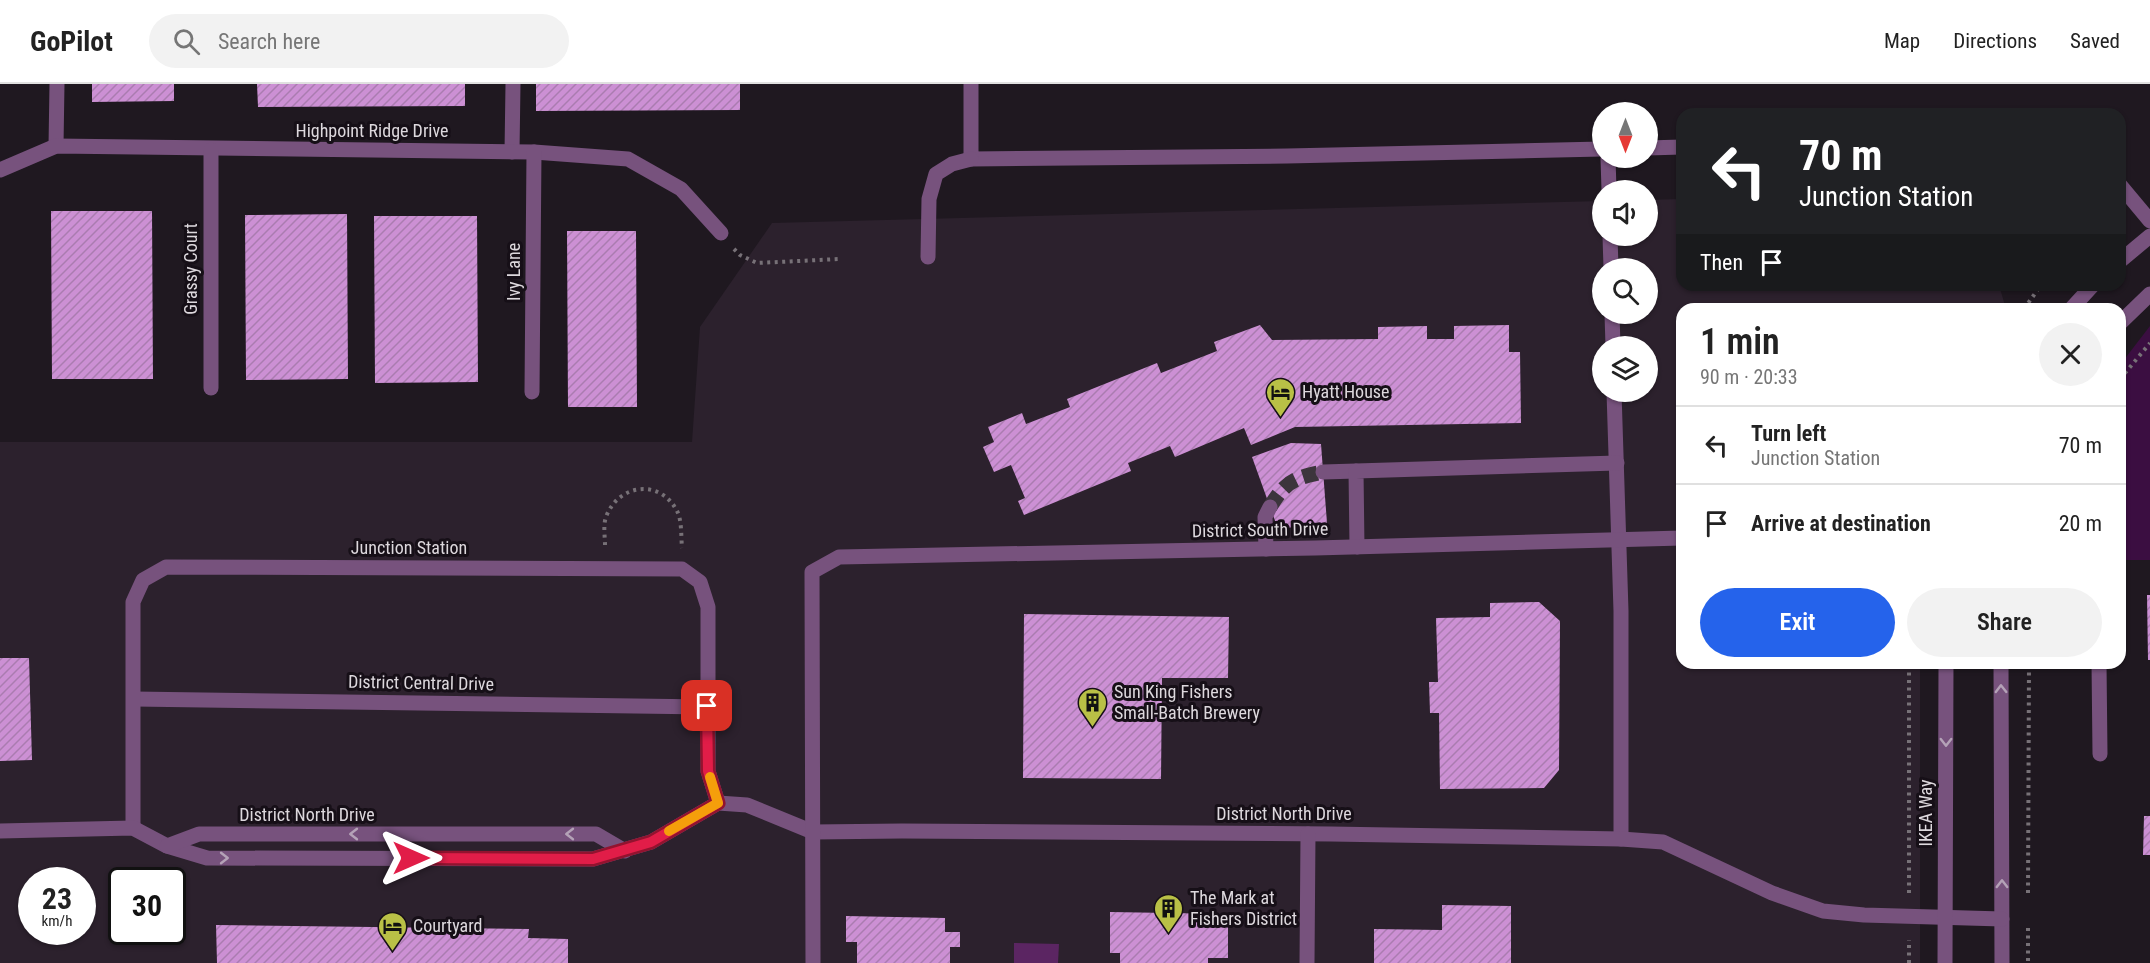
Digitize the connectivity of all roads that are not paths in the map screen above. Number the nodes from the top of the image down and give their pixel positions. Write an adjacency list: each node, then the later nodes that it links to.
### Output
1 (57, 84): 4 (street)
2 (513, 84): 9 (street)
3 (971, 84): 11 (street)
4 (56, 147): 8 (street, Highpoint Ridge Drive); 12 (street, Highpoint Ridge Drive)
5 (1676, 147): 6 (street)
6 (1658, 148)
7 (1592, 149): 11 (street)
8 (211, 150): 9 (street, Highpoint Ridge Drive); 23 (street, Grassy Court)
9 (512, 152): 10 (street, Highpoint Ridge Drive)
10 (534, 152): 15 (street, Highpoint Ridge Drive); 24 (street, Ivy Lane)
11 (971, 159): 18 (street)
12 (0, 170)
13 (2126, 192): 14 (street)
14 (2150, 221)
15 (721, 233)
16 (2150, 236): 17 (street)
17 (2126, 256)
18 (928, 257)
19 (2088, 291): 21 (street)
20 (2150, 294): 22 (street)
21 (2076, 303)
22 (2126, 317)
23 (211, 388)
24 (532, 392)
25 (1614, 402): 26 (street)
26 (1617, 463): 27 (street); 31 (street)
27 (1356, 471): 28 (street); 32 (street)
28 (1323, 472)
29 (1270, 507): 33 (street)
30 (1676, 538): 31 (street, District South Drive)
31 (1620, 540): 32 (street, District South Drive); 45 (street)
32 (1357, 547): 33 (street, District South Drive)
33 (1266, 549): 43 (street, District South Drive)
34 (1946, 669): 48 (street, IKEA Way, one-way to 48)
35 (2001, 669): 49 (street, one-way to 35)
36 (2099, 669): 39 (street)
37 (134, 699): 38 (street, District Central Drive); 38 (street, Junction Station); 41 (street, Junction Station)
38 (707, 706): 40 (street, Junction Station)
39 (2100, 754)
40 (718, 803): 43 (street, District North Drive); 47 (street)
41 (132, 828): 42 (street); 46 (street)
42 (0, 831)
43 (813, 832): 44 (street, District North Drive); 50 (street)
44 (1308, 834): 45 (street, District North Drive); 51 (street)
45 (1621, 839): 48 (street, District North Drive)
46 (167, 846): 47 (street, one-way to 47); 47 (street, District North Drive, one-way to 46)
47 (625, 851)
48 (1945, 919): 49 (street, District North Drive); 52 (street, IKEA Way)
49 (2002, 919): 53 (street)
50 (813, 963)
51 (1307, 963)
52 (1945, 963)
53 (2002, 963)

